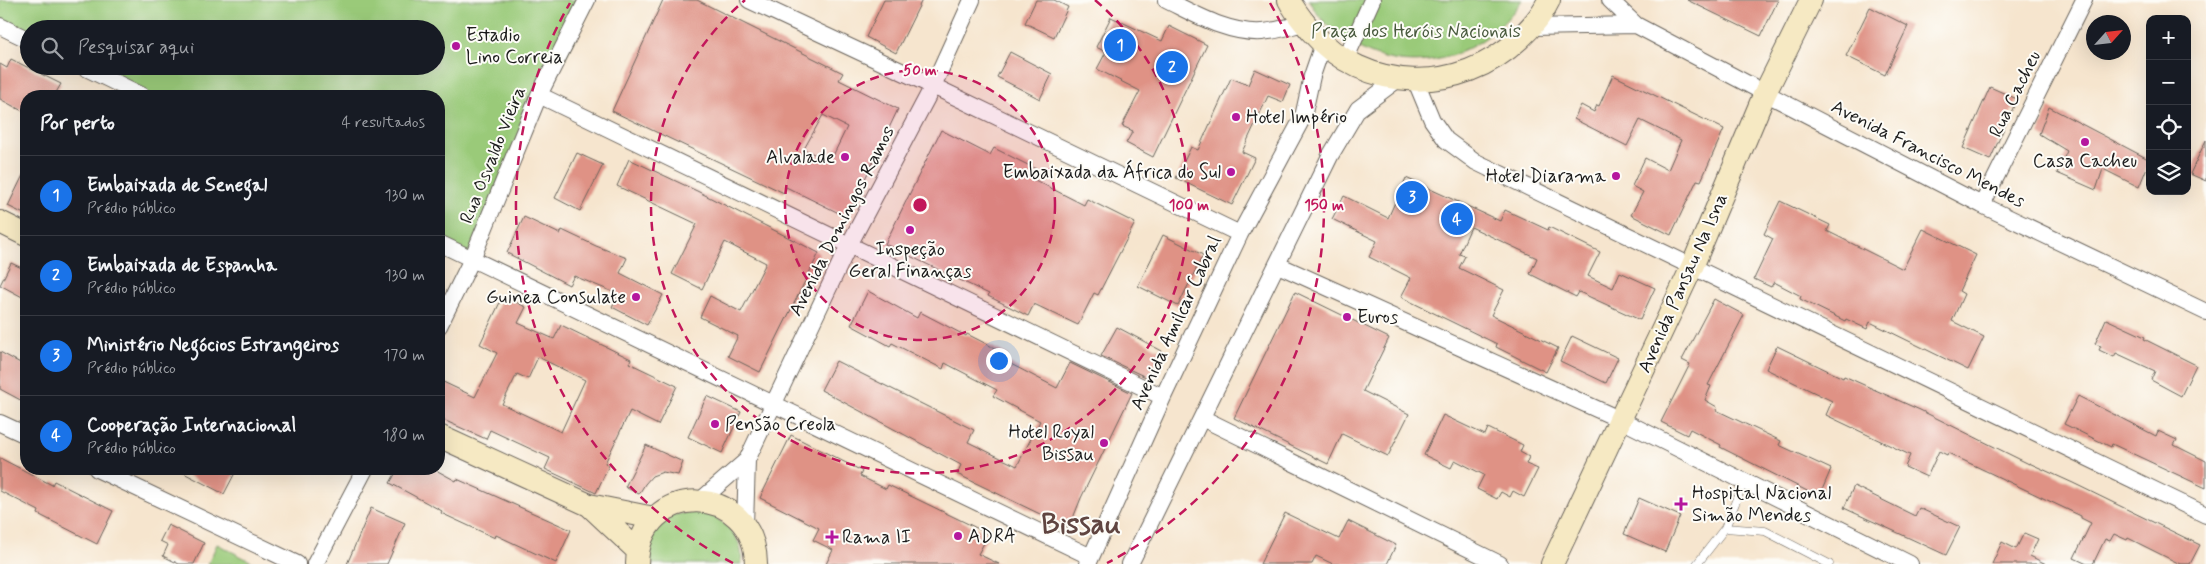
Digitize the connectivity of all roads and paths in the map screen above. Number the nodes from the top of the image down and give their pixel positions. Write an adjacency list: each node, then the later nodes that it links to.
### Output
1 (587, 0): 23 (street, Rua Osvaldo Vieira)
2 (749, 0): 20 (street)
3 (972, 0): 20 (street, Avenida Domingos Ramos)
4 (1166, 0): 11 (street)
5 (1290, 0): 11 (street)
6 (1372, 0): 17 (street)
7 (1610, 0): 12 (street)
8 (1811, 0): 22 (street, Avenida Pansau Na Isna)
9 (2084, 0): 24 (street, Rua Cacheu)
10 (1546, 1): 14 (street)
11 (1304, 22): 16 (street)
12 (1636, 25): 14 (street); 22 (street, Avenida Francisco Mendes)
13 (0, 26): 15 (street)
14 (1532, 27): 19 (street)
15 (20, 36)
16 (1322, 44): 17 (street); 27 (street, Avenida Amilcar Cabral)
17 (1345, 60): 19 (street)
18 (100, 75): 21 (street)
19 (1406, 79): 31 (street); 32 (street)
20 (932, 86): 27 (street); 28 (street, Avenida Domingos Ramos)
21 (130, 90)
22 (1765, 93): 24 (street, Avenida Francisco Mendes); 32 (street, Avenida Pansau Na Isna)
23 (539, 95): 28 (street); 30 (street, Rua Osvaldo Vieira)
24 (1982, 205): 33 (street, Avenida Francisco Mendes)
25 (0, 222): 26 (street)
26 (20, 232)
27 (1240, 234): 35 (street, Avenida Amilcar Cabral)
28 (849, 245): 35 (street); 36 (street, Avenida Domingos Ramos)
29 (445, 246): 30 (street)
30 (472, 259): 34 (street, Rua Osvaldo Vieira); 36 (street)
31 (1278, 265): 37 (street); 38 (street)
32 (1692, 267): 38 (street, Avenida Pansau Na Isna); 48 (street)
33 (2206, 312)
34 (445, 314)
35 (1163, 397): 53 (street, Avenida Amilcar Cabral)
36 (774, 405): 42 (street, Avenida Domingos Ramos); 53 (street)
37 (1202, 418): 57 (street); 58 (street)
38 (1621, 420): 45 (street); 59 (street, Avenida Pansau Na Isna)
39 (0, 423): 40 (street)
40 (20, 432)
41 (445, 439): 47 (street)
42 (747, 460): 46 (street, Avenida Domingos Ramos); 50 (street, Avenida Domingos Ramos)
43 (110, 475): 54 (street)
44 (363, 475): 55 (street)
45 (1744, 480): 51 (lane); 62 (street)
46 (701, 500): 49 (street); 50 (street)
47 (589, 505): 49 (street); 52 (street)
48 (2206, 515)
49 (654, 518): 52 (street)
50 (745, 526): 56 (street)
51 (1725, 528): 60 (lane); 61 (lane)
52 (638, 558)
53 (1090, 560)
54 (298, 564)
55 (315, 564)
56 (756, 564)
57 (1130, 564)
58 (1500, 564)
59 (1552, 564)
60 (1697, 564)
61 (1829, 564)
62 (1910, 564)

